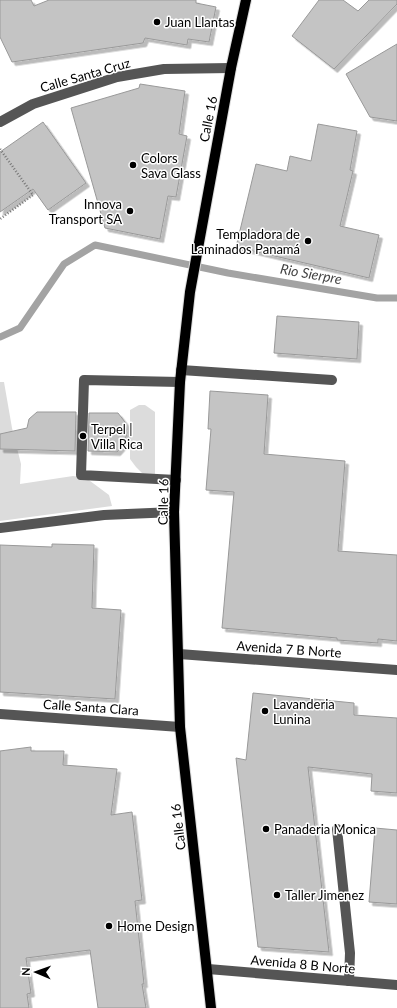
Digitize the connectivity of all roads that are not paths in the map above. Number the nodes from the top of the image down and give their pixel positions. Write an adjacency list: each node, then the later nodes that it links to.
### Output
1 (246, 0): 2 (main road, Calle 16)
2 (231, 68): 3 (street, Calle Santa Cruz); 4 (main road, Calle 16)
3 (0, 122)
4 (181, 370): 5 (street); 6 (main road, Calle 16)
5 (332, 380)
6 (180, 382): 7 (main road, Calle 16); 7 (street)
7 (176, 480): 8 (main road, Calle 16)
8 (174, 512): 9 (street); 10 (main road, Calle 16)
9 (0, 528)
10 (179, 654): 11 (street, Avenida 7 B Norte); 13 (main road, Calle 16)
11 (397, 670)
12 (0, 714): 13 (street, Calle Santa Clara)
13 (180, 726): 15 (main road, Calle 16)
14 (337, 829): 16 (street)
15 (208, 969): 16 (street, Avenida 8 B Norte); 18 (main road, Calle 16)
16 (349, 981): 17 (street, Avenida 8 B Norte)
17 (397, 985)
18 (211, 1008)

